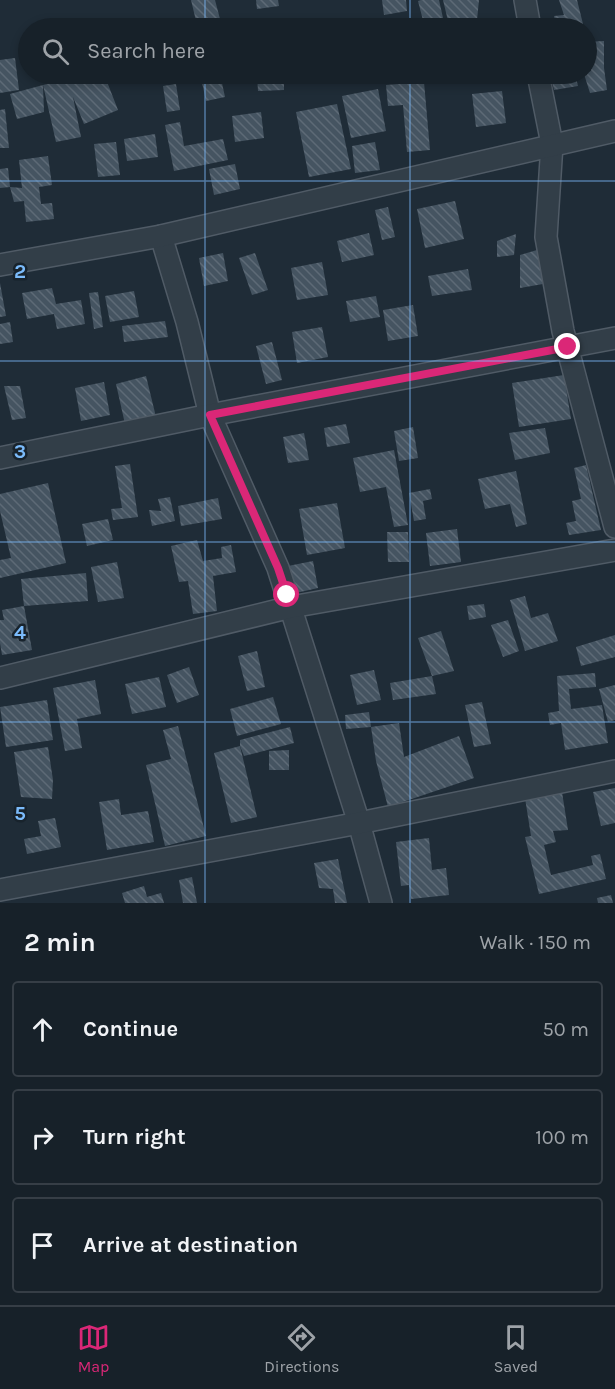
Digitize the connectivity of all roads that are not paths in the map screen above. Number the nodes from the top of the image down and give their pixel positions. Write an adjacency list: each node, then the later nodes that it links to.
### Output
1 (525, 0): 2 (street)
2 (528, 18)
3 (540, 84): 5 (street)
4 (615, 131): 5 (street)
5 (552, 144): 6 (street); 9 (street)
6 (161, 236): 7 (street); 10 (street)
7 (0, 265)
8 (615, 338): 9 (street)
9 (568, 347): 10 (street); 12 (street)
10 (210, 415): 11 (street); 14 (street)
11 (0, 458)
12 (615, 527)
13 (615, 550): 14 (street)
14 (291, 607): 15 (street); 17 (street)
15 (0, 678)
16 (615, 771): 17 (street)
17 (359, 823): 18 (street); 19 (street)
18 (0, 890)
19 (381, 903)

